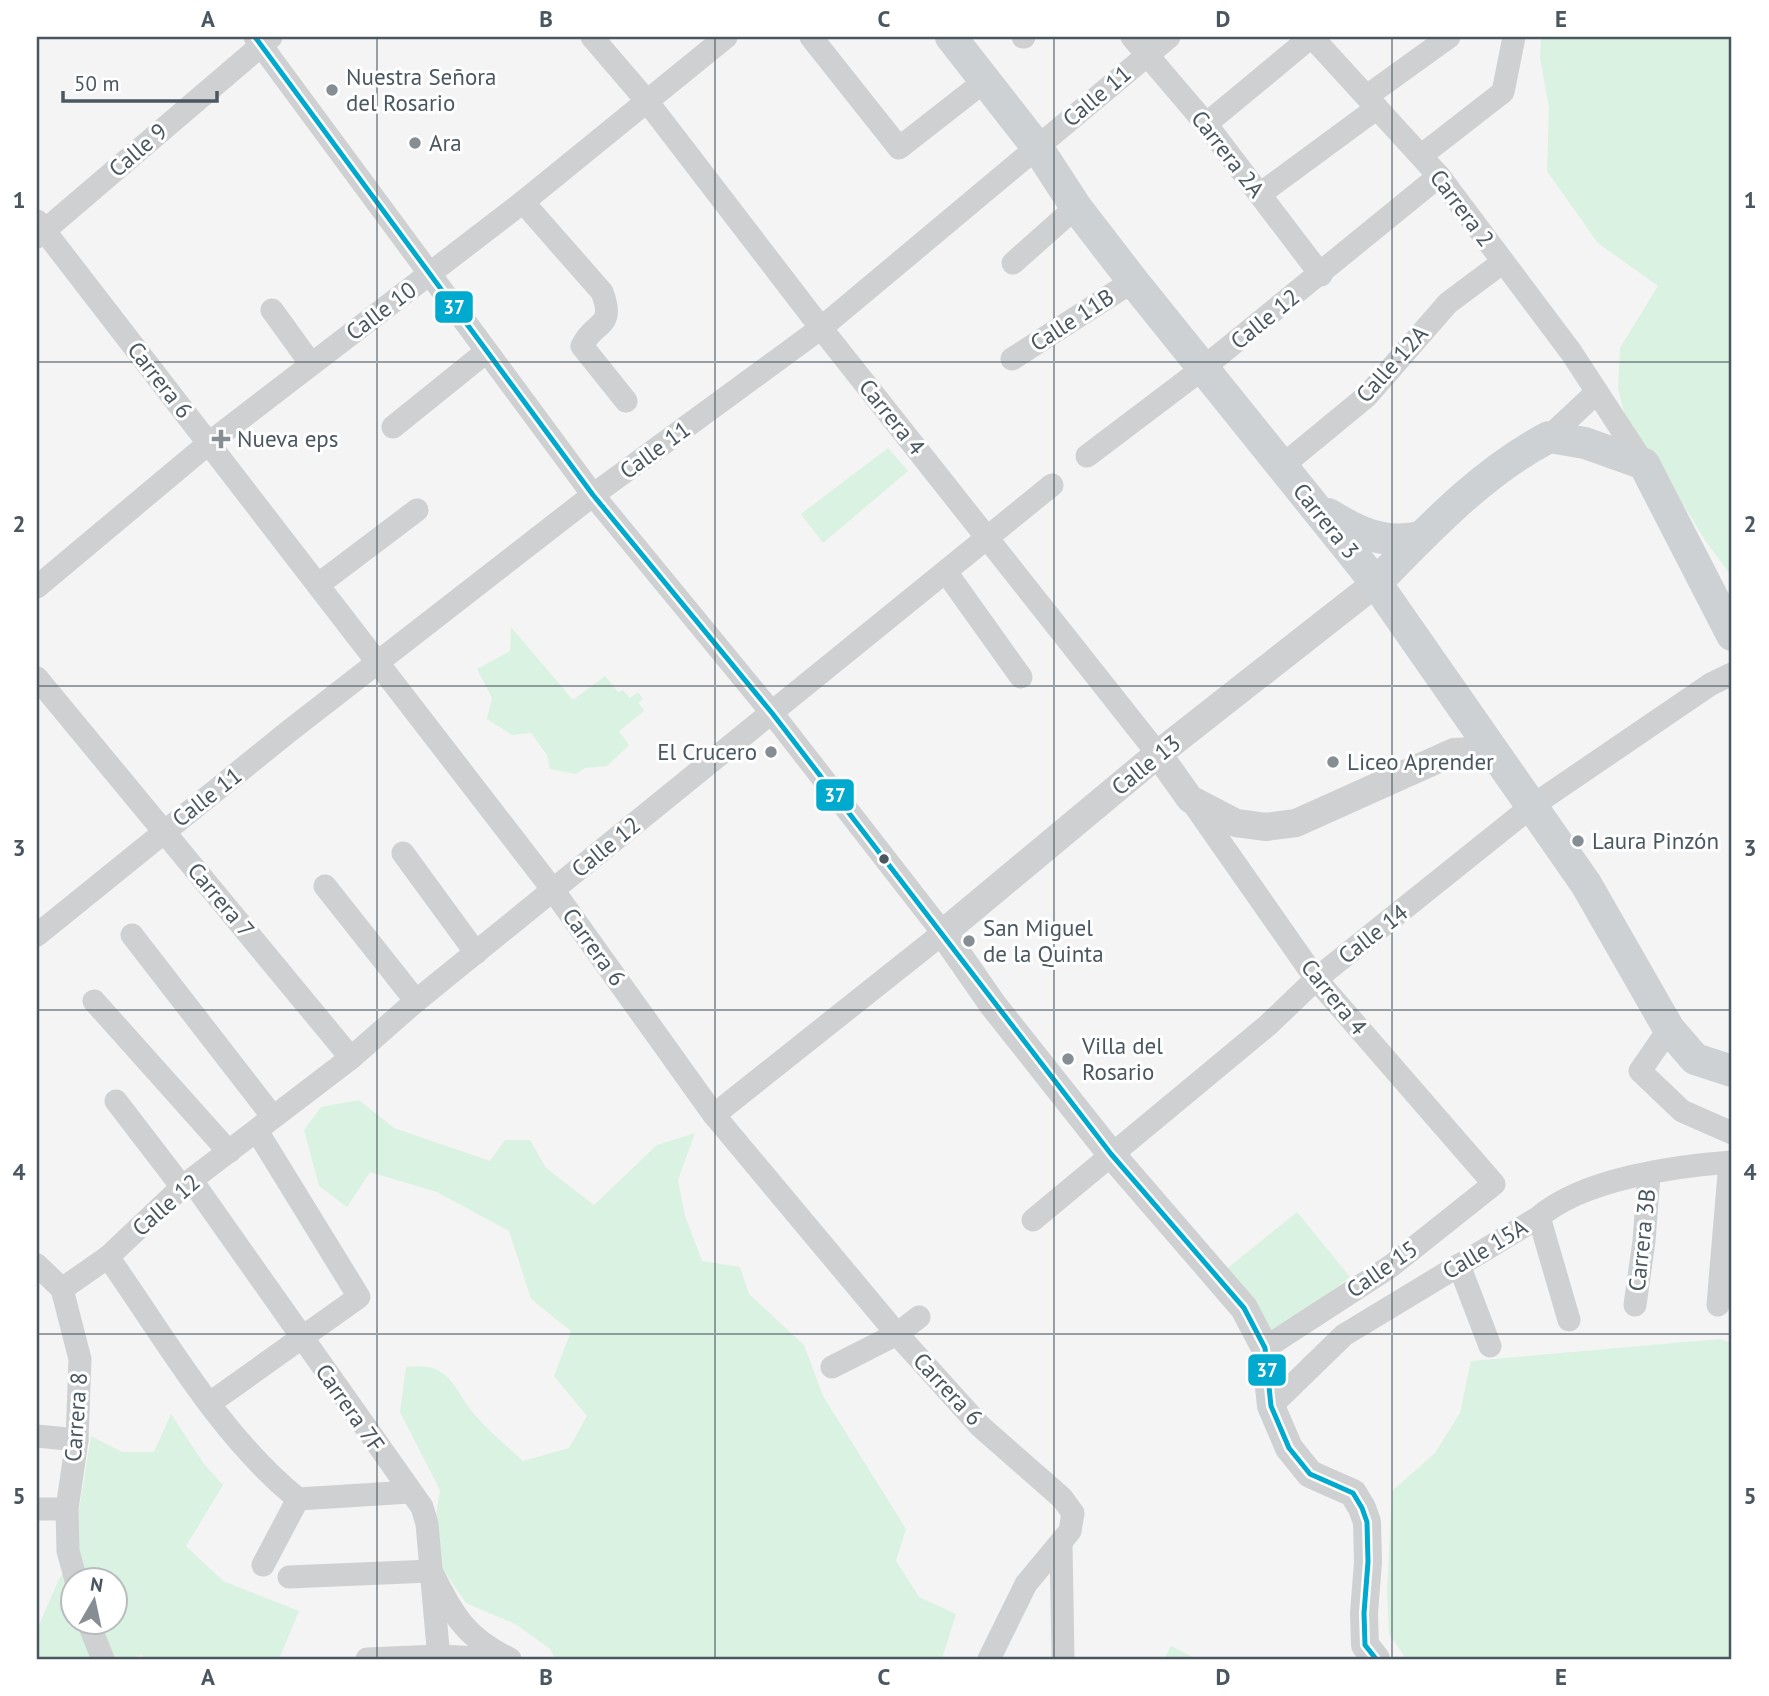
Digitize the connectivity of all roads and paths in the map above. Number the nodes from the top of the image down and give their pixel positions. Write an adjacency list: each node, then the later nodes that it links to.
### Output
1 (592, 37): 12 (street, Carrera 4)
2 (726, 37): 12 (street, Calle 10)
3 (811, 37): 11 (street)
4 (951, 37): 11 (main road, Carrera 3)
5 (1169, 37): 10 (street, Calle 11)
6 (1312, 37): 13 (street, Carrera 2); 14 (street)
7 (1448, 37): 13 (street)
8 (1514, 37): 16 (street)
9 (262, 39): 21 (street, Calle 9); 24 (street)
10 (1139, 46): 14 (street, Carrera 2A); 15 (street, Calle 11)
11 (986, 80): 15 (main road, Carrera 3)
12 (646, 100): 19 (street, Calle 10); 28 (street, Carrera 4)
13 (1372, 102): 16 (street, Carrera 2); 18 (street)
14 (1206, 124): 18 (street, Carrera 2A)
15 (1037, 147): 20 (main road, Carrera 3); 28 (street, Calle 11)
16 (1422, 155): 17 (street, Carrera 2)
17 (1439, 176): 22 (street, Carrera 2); 25 (street, Calle 12)
18 (1261, 194): 25 (street, Carrera 2A)
19 (523, 202): 24 (street, Calle 10); 34 (street)
20 (1076, 207): 23 (street); 26 (main road, Carrera 3)
21 (39, 229): 37 (street, Carrera 6)
22 (1503, 262): 33 (street, Carrera 2); 40 (street, Calle 12A)
23 (1013, 264)
24 (429, 275): 29 (street); 31 (street, Calle 10)
25 (1321, 275): 32 (street, Calle 12)
26 (1133, 281): 30 (street, Calle 11B); 32 (main road, Carrera 3)
27 (272, 310): 31 (street)
28 (821, 328): 42 (street, Calle 11); 46 (street, Carrera 4)
29 (486, 352): 35 (street); 42 (street)
30 (1012, 359)
31 (311, 364): 37 (street, Calle 10)
32 (1202, 369): 38 (street, Calle 12); 40 (main road, Carrera 3)
33 (1597, 392): 36 (street); 39 (street, Carrera 2)
34 (626, 401)
35 (393, 427)
36 (1549, 437): 39 (main road); 45 (main road, Calle 13)
37 (209, 443): 49 (street, Carrera 6); 50 (street, Calle 10)
38 (1087, 456)
39 (1644, 464): 51 (main road, Carrera 2)
40 (1282, 466): 43 (main road, Carrera 3)
41 (1052, 485): 46 (street, Calle 12)
42 (593, 495): 52 (street, Calle 11); 56 (street)
43 (1315, 506): 45 (main road); 48 (main road, Carrera 3)
44 (417, 510): 49 (street)
45 (1421, 537): 48 (main road, Calle 13)
46 (989, 538): 47 (street, Calle 12); 58 (street, Carrera 4)
47 (946, 572): 54 (street); 56 (street, Calle 12)
48 (1376, 583): 57 (main road, Carrera 3); 58 (street, Calle 13)
49 (319, 584): 52 (street, Carrera 6)
50 (37, 587)
51 (1732, 635)
52 (381, 663): 61 (street, Calle 11); 64 (street, Carrera 6)
53 (1732, 674): 60 (street, Calle 14)
54 (1021, 677)
55 (37, 678): 61 (street, Carrera 7)
56 (772, 713): 64 (street, Calle 12); 65 (street)
57 (1494, 750): 59 (street, Carrera 4); 60 (main road, Carrera 3)
58 (1157, 754): 59 (street, Carrera 4); 65 (street, Calle 13)
59 (1190, 799): 69 (street, Carrera 4)
60 (1532, 806): 69 (street, Calle 14); 72 (main road, Carrera 3)
61 (164, 831): 66 (street, Calle 11); 73 (street, Carrera 7)
62 (403, 853): 68 (street)
63 (325, 886): 71 (street)
64 (553, 890): 68 (street, Calle 12); 76 (street, Carrera 6)
65 (943, 933): 76 (street, Calle 13); 80 (street)
66 (37, 935)
67 (132, 935): 77 (street)
68 (476, 953): 71 (street, Calle 12)
69 (1316, 979): 80 (street, Calle 14); 84 (street, Carrera 4)
70 (94, 1001): 79 (street)
71 (416, 1001): 73 (street, Calle 12)
72 (1669, 1029): 74 (main road); 78 (street)
73 (351, 1058): 77 (street, Calle 12)
74 (1732, 1071)
75 (116, 1101): 83 (street, Carrera 7F)
76 (714, 1115): 95 (street, Carrera 6)
77 (265, 1124): 79 (street, Calle 12); 96 (street)
78 (1732, 1133)
79 (229, 1152): 83 (street, Calle 12)
80 (1111, 1154): 86 (street, Calle 14); 98 (street)
81 (1731, 1162): 82 (street, Calle 15A); 92 (street)
82 (1649, 1175): 85 (street, Calle 15A); 91 (street, Carrera 3B)
83 (187, 1184): 87 (street, Calle 12); 96 (street, Carrera 7F)
84 (1494, 1184): 98 (street, Calle 15)
85 (1539, 1217): 89 (street, Calle 15A); 94 (street)
86 (1033, 1220)
87 (108, 1257): 90 (street, Calle 12); 100 (street)
88 (37, 1265): 90 (street)
89 (1459, 1265): 97 (street); 101 (street, Calle 15A)
90 (62, 1289): 103 (street, Carrera 8)
91 (1635, 1305)
92 (1718, 1305)
93 (919, 1317): 95 (street)
94 (1569, 1320)
95 (897, 1335): 99 (street); 108 (street, Carrera 6)
96 (300, 1337): 100 (street); 104 (street, Carrera 7F)
97 (1490, 1346)
98 (1265, 1348): 101 (street)
99 (832, 1367)
100 (210, 1403): 105 (street)
101 (1270, 1406): 120 (street)
102 (37, 1437): 103 (street)
103 (77, 1440): 107 (street, Carrera 8)
104 (410, 1492): 105 (street); 111 (street, Carrera 7F)
105 (298, 1499): 109 (street)
106 (37, 1509): 107 (street)
107 (67, 1509): 110 (street, Carrera 8)
108 (1061, 1544): 118 (street, Carrera 6); 119 (street)
109 (263, 1565)
110 (72, 1566)
111 (431, 1571): 112 (street); 114 (street, Carrera 7F); 117 (street)
112 (289, 1577)
113 (94, 1636): 115 (street)
114 (439, 1658): 116 (street); 117 (street)
115 (103, 1659)
116 (367, 1659)
117 (510, 1659)
118 (989, 1659)
119 (1063, 1659)
120 (1376, 1659)

